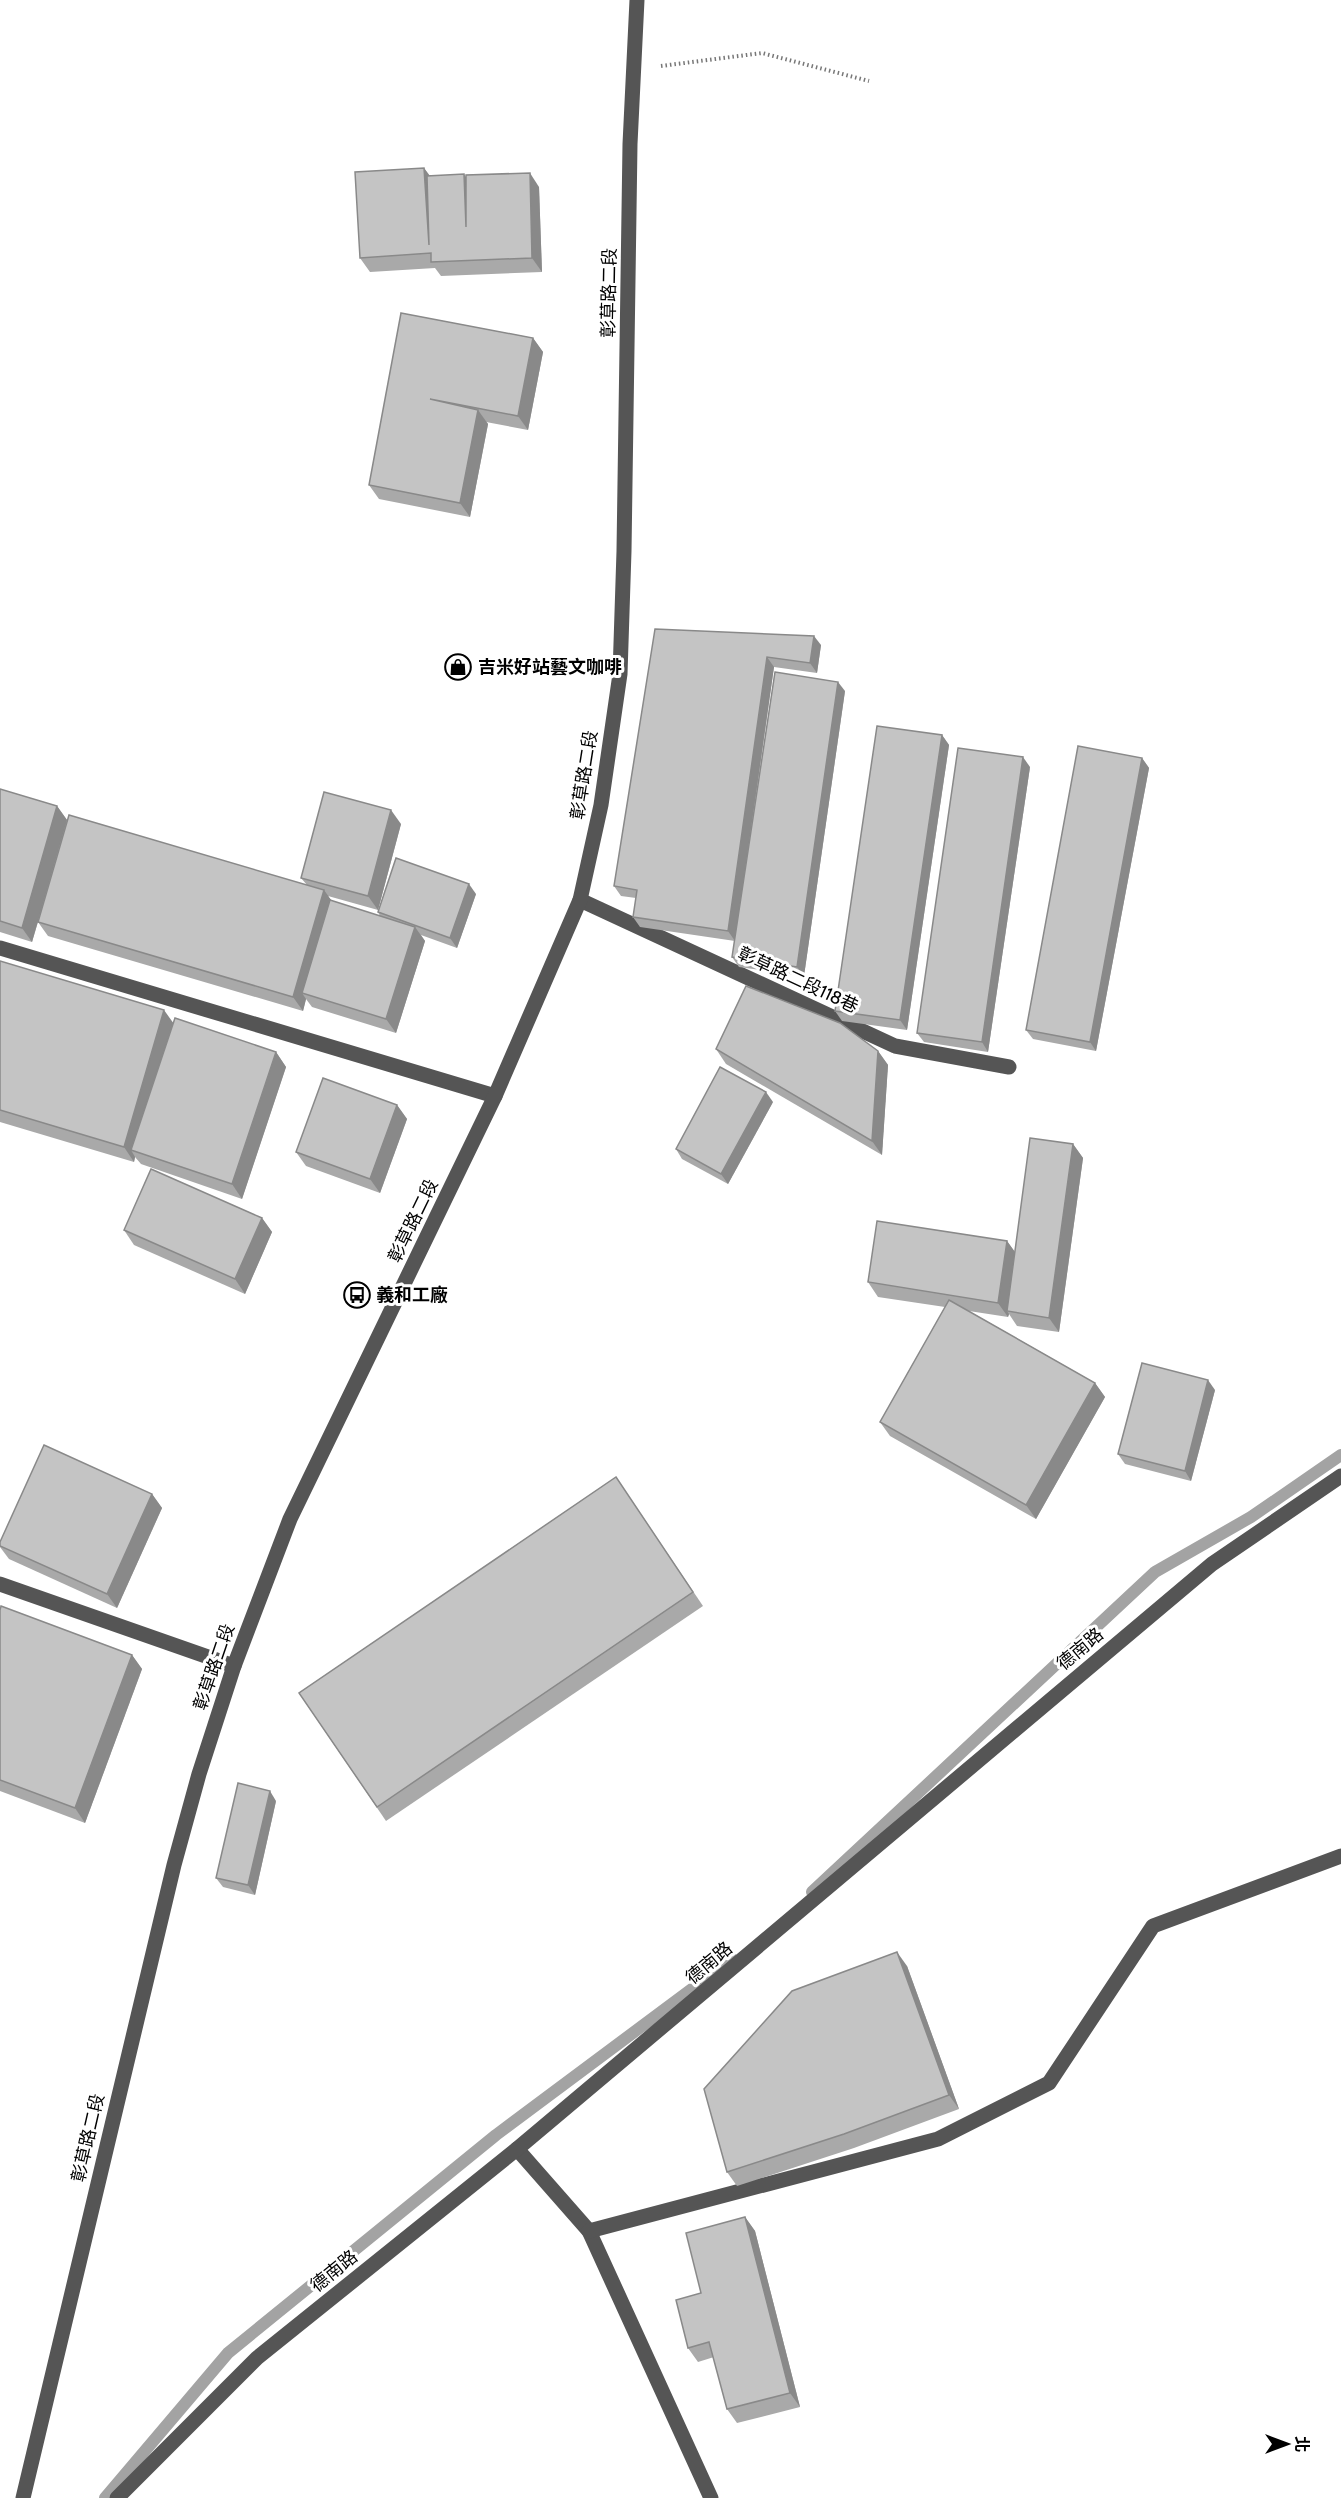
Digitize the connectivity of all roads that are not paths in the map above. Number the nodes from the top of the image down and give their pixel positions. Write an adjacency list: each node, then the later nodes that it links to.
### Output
1 (637, 0): 2 (street, 彰草路二段)
2 (580, 900): 4 (street, 彰草路二段118巷); 5 (street, 彰草路二段)
3 (0, 948): 5 (street)
4 (1010, 1067)
5 (495, 1096): 8 (street, 彰草路二段)
6 (1341, 1476): 10 (street, 德南路)
7 (0, 1584): 8 (street)
8 (234, 1666): 12 (street, 彰草路二段)
9 (1341, 1856): 11 (street)
10 (517, 2150): 11 (street); 13 (street, 德南路)
11 (589, 2230): 14 (street)
12 (23, 2498)
13 (117, 2498)
14 (711, 2498)

